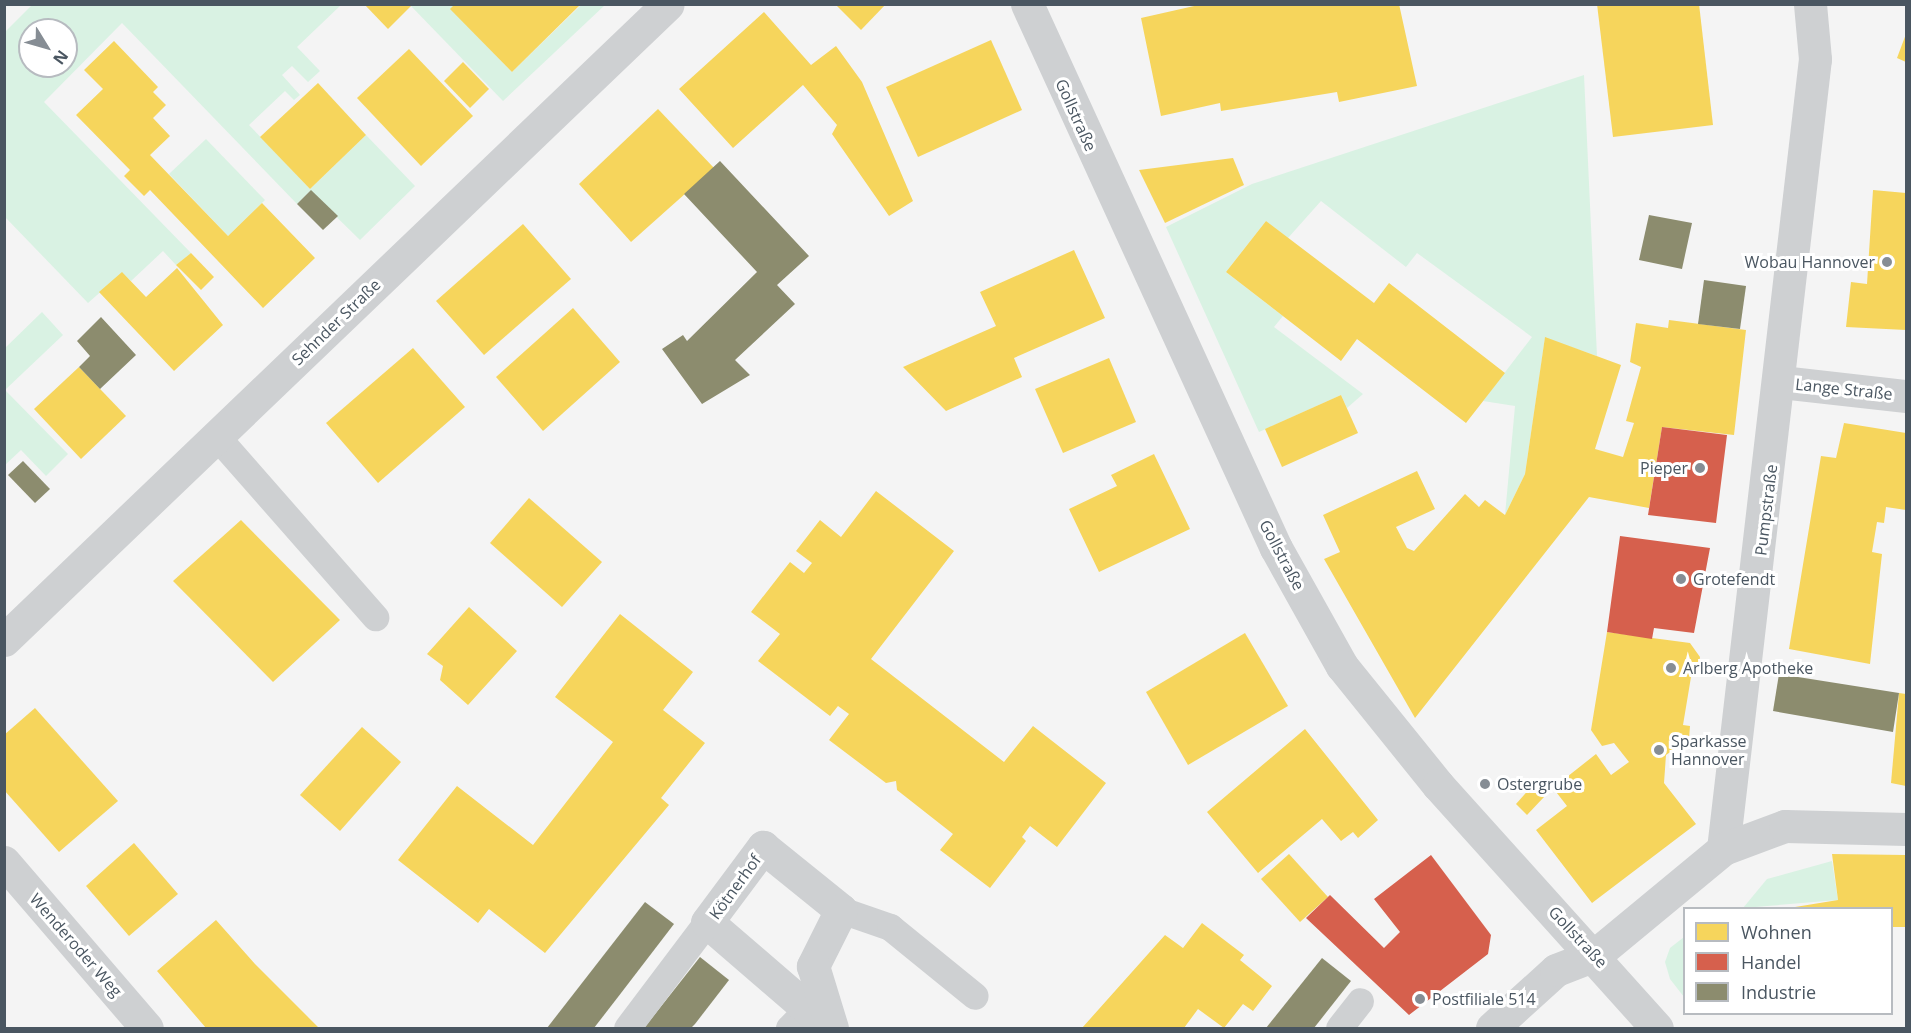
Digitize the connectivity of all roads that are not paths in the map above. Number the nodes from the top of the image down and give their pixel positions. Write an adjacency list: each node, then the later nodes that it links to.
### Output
1 (668, 4): 6 (street, Sehnder Straße)
2 (1027, 4): 14 (street, Gollstraße)
3 (1810, 4): 4 (street, Pumpstraße)
4 (1781, 382): 5 (street, Lange Straße); 10 (street, Pumpstraße)
5 (1906, 396)
6 (217, 437): 7 (lane); 8 (street, Sehnder Straße)
7 (375, 617)
8 (4, 640)
9 (1906, 829): 10 (street)
10 (1723, 849): 14 (street)
11 (4, 862): 18 (street, Wenderoder Weg)
12 (841, 910): 13 (street, Kötnerhof); 15 (lane); 17 (street, Kötnerhof)
13 (707, 922): 17 (street, Kötnerhof); 19 (lane)
14 (1595, 955): 21 (street); 22 (street, Gollstraße)
15 (975, 996)
16 (1360, 1001): 20 (lane)
17 (814, 1023)
18 (147, 1029)
19 (627, 1029)
20 (1339, 1029)
21 (1492, 1029)
22 (1657, 1029)

